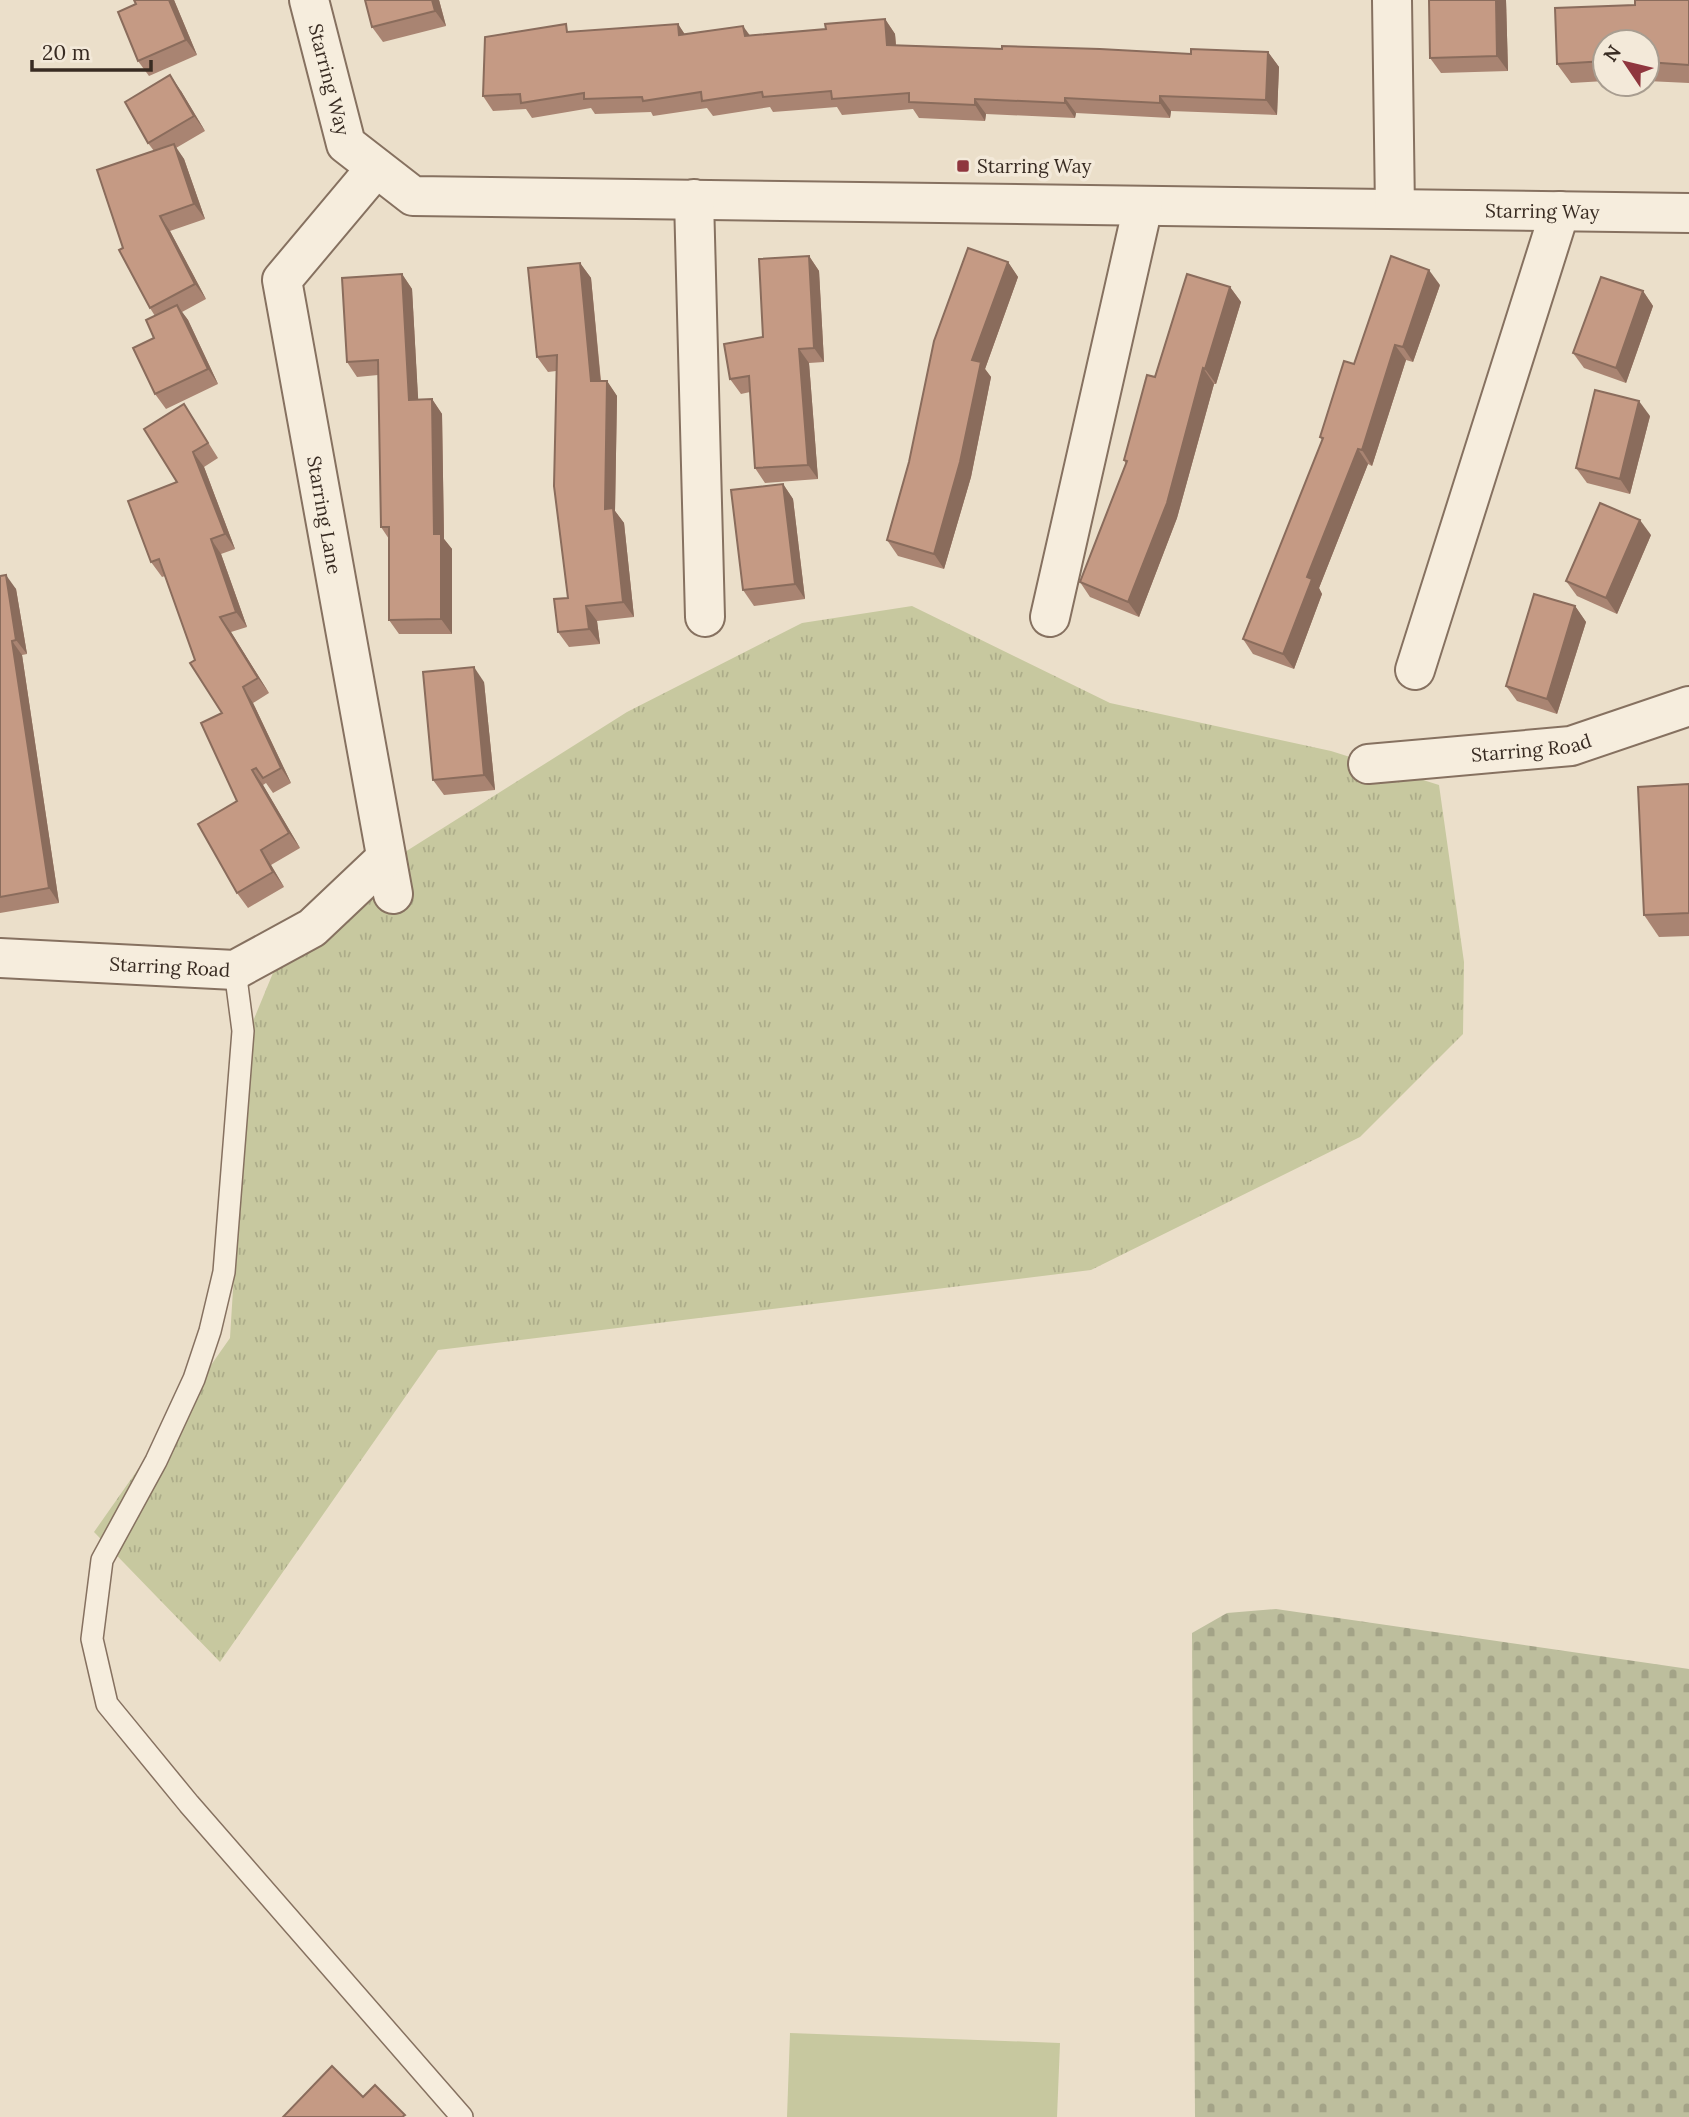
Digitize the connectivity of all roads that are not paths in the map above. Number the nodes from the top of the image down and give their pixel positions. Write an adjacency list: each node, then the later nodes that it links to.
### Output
1 (309, 0): 3 (street, Starring Way)
2 (1392, 0): 6 (street)
3 (376, 168): 4 (street, Starring Way); 14 (street, Starring Lane)
4 (694, 199): 5 (street, Starring Way); 9 (street)
5 (1143, 206): 6 (street, Starring Way); 10 (street)
6 (1395, 209): 7 (street, Starring Way)
7 (1560, 211): 8 (street, Starring Way); 11 (street)
8 (1689, 213)
9 (705, 617)
10 (1050, 617)
11 (1415, 670)
12 (1689, 706): 13 (street, Starring Road)
13 (1368, 764)
14 (389, 876): 16 (street, Starring Road)
15 (0, 958): 16 (street, Starring Road)
16 (235, 970): 17 (lane)
17 (462, 2117)

